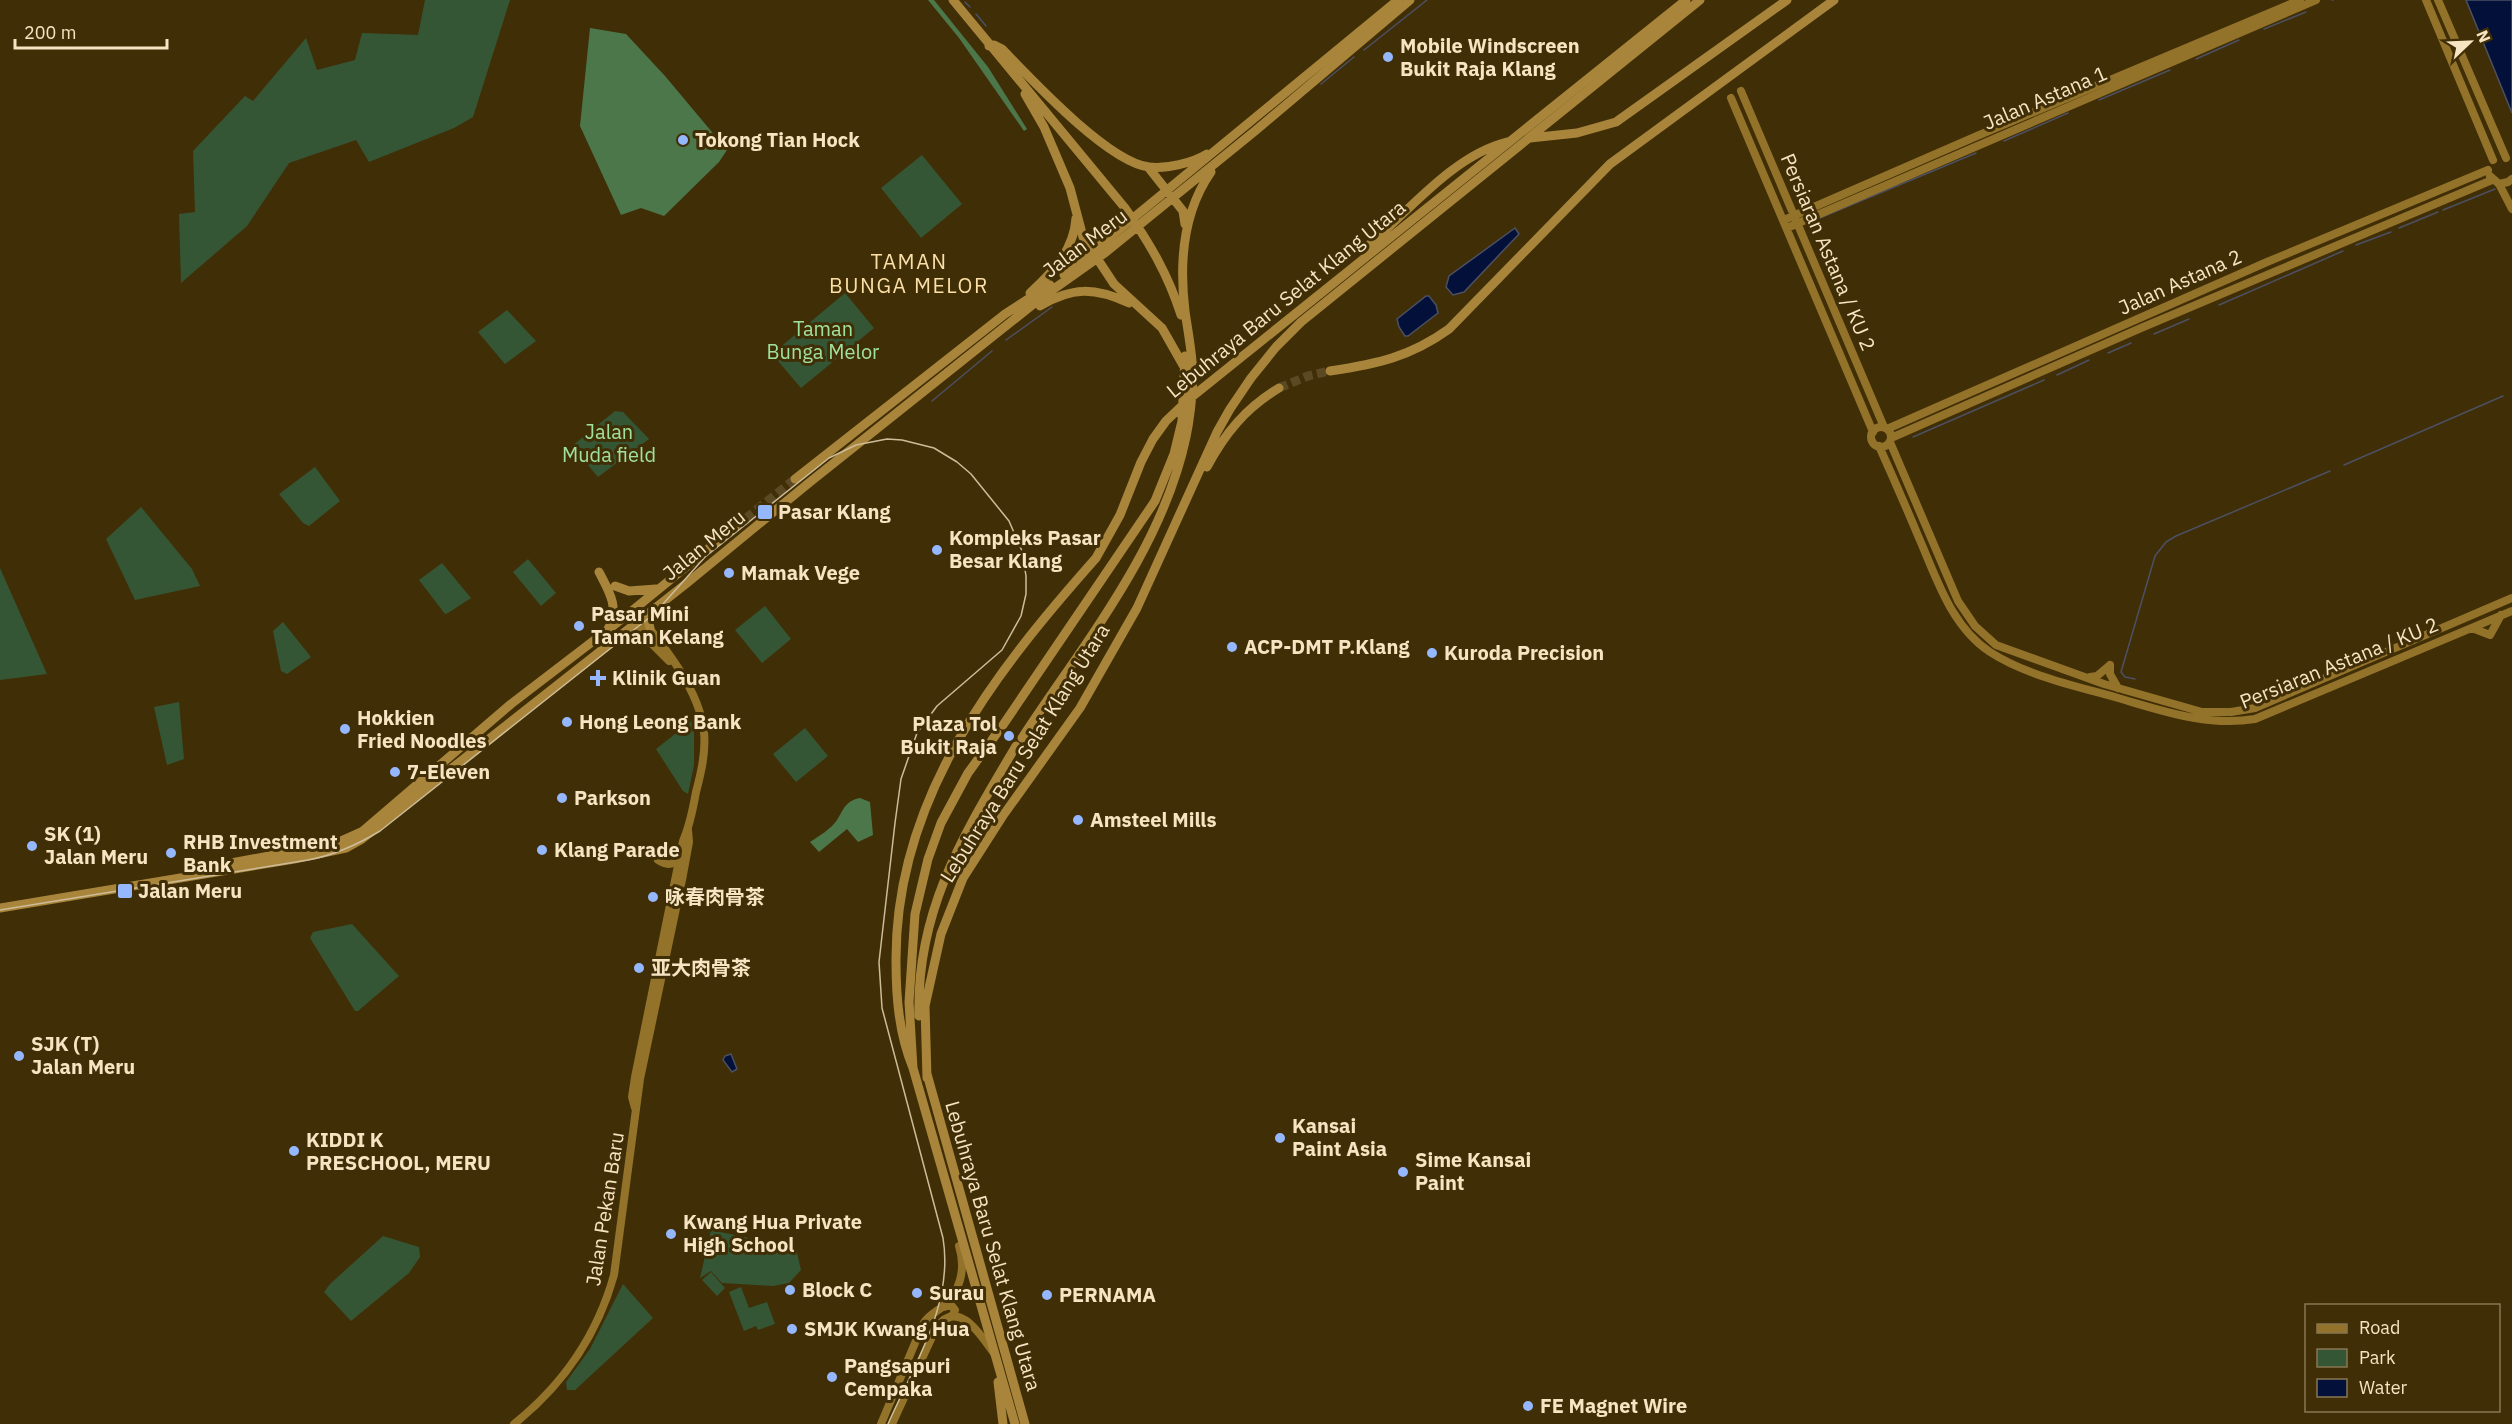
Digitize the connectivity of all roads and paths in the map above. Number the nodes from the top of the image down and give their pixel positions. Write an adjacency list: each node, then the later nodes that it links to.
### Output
1 (953, 0): 12 (highway)
2 (1398, 0): 15 (highway, Jalan Meru)
3 (1410, 0): 16 (highway, Jalan Meru)
4 (1686, 0): 30 (highway, Lebuhraya Baru Selat Klang Utara)
5 (1700, 0): 48 (highway, Lebuhraya Baru Selat Klang Utara)
6 (1787, 0): 30 (highway)
7 (1834, 0): 38 (highway)
8 (2300, 0): 26 (street, Jalan Astana 1)
9 (2316, 0): 26 (street, Jalan Astana 1)
10 (2426, 0): 18 (street)
11 (2438, 0): 17 (street)
12 (990, 46): 19 (highway); 25 (highway); 31 (highway)
13 (1741, 91): 26 (street, Persiaran Astana / KU 2)
14 (1731, 98): 27 (street, Persiaran Astana / KU 2)
15 (1232, 139): 19 (highway); 23 (highway, Jalan Meru)
16 (1222, 158): 23 (highway, Jalan Meru); 28 (highway)
17 (2510, 159): 18 (street)
18 (2493, 160): 20 (street)
19 (1148, 167): 23 (highway)
20 (2488, 170): 22 (street); 36 (street, Jalan Astana 2)
21 (2512, 180): 22 (street, Jalan Astana 2)
22 (2496, 182): 24 (street); 35 (street, Jalan Astana 2)
23 (1170, 195): 28 (highway); 29 (highway, Jalan Meru)
24 (2512, 209)
25 (1076, 210): 29 (highway); 33 (highway)
26 (1796, 220): 27 (street, Jalan Astana 1); 43 (street, Persiaran Astana / KU 2)
27 (1786, 224): 44 (street, Persiaran Astana / KU 2)
28 (1184, 247): 37 (highway)
29 (1096, 256): 32 (highway); 33 (highway, Jalan Meru); 34 (highway, Jalan Meru)
30 (1345, 272): 80 (highway, Lebuhraya Baru Selat Klang Utara)
31 (1178, 306): 37 (highway); 39 (highway)
32 (1142, 309): 34 (highway); 39 (highway)
33 (1005, 314): 47 (highway, Jalan Meru)
34 (1006, 326): 55 (highway, Jalan Meru)
35 (2120, 337): 36 (street); 40 (street, Jalan Astana 2)
36 (2068, 348): 40 (street); 43 (street, Jalan Astana 2)
37 (1192, 358): 39 (highway)
38 (1330, 371)
39 (1188, 376): 42 (highway)
40 (2024, 378): 45 (street, Jalan Astana 2)
41 (1279, 388): 48 (highway)
42 (1185, 421): 80 (highway, Lebuhraya Baru Selat Klang Utara); 81 (highway, Lebuhraya Baru Selat Klang Utara)
43 (1886, 428): 44 (street); 45 (street)
44 (1873, 432): 46 (street)
45 (1890, 440): 46 (street); 69 (street, Persiaran Astana / KU 2)
46 (1879, 446): 68 (street, Persiaran Astana / KU 2)
47 (795, 479)
48 (1180, 516): 81 (highway, Lebuhraya Baru Selat Klang Utara)
49 (735, 527): 52 (highway, Jalan Meru)
50 (599, 572): 66 (highway)
51 (615, 586): 52 (highway)
52 (661, 587): 56 (highway, Jalan Meru)
53 (2512, 598): 54 (street, Persiaran Astana / KU 2)
54 (2491, 608): 59 (street, Persiaran Astana / KU 2); 61 (street)
55 (653, 609): 60 (highway, Jalan Meru); 62 (highway)
56 (632, 611): 60 (street, Jalan Pekan Baru); 66 (highway, Jalan Meru)
57 (2512, 611): 58 (street, Persiaran Astana / KU 2)
58 (2501, 615): 61 (street, Persiaran Astana / KU 2); 63 (street)
59 (2470, 617): 61 (street); 71 (street, Persiaran Astana / KU 2)
60 (638, 620): 62 (street, Jalan Pekan Baru); 64 (highway, Jalan Meru); 65 (street, Jalan Pekan Baru)
61 (2485, 622): 63 (street, Persiaran Astana / KU 2)
62 (650, 628): 67 (street, Jalan Pekan Baru)
63 (2472, 628): 73 (street, Persiaran Astana / KU 2)
64 (614, 640): 65 (highway); 72 (highway, Jalan Meru)
65 (650, 642): 67 (street, Jalan Pekan Baru)
66 (587, 646): 74 (highway, Jalan Meru)
67 (676, 669): 75 (street, Jalan Pekan Baru)
68 (2036, 673): 70 (street); 73 (street, Persiaran Astana / KU 2)
69 (2085, 678): 70 (street, Persiaran Astana / KU 2); 71 (street)
70 (2104, 684): 71 (street, Persiaran Astana / KU 2); 73 (street)
71 (2118, 688)
72 (533, 705): 74 (highway); 79 (highway, Jalan Meru)
73 (2156, 709)
74 (469, 741): 78 (highway, Jalan Meru)
75 (688, 830): 76 (street, Jalan Pekan Baru); 82 (street, Jalan Pekan Baru)
76 (681, 854): 77 (street); 82 (street, Jalan Pekan Baru)
77 (658, 860)
78 (0, 902)
79 (0, 908)
80 (914, 1068): 83 (highway, Lebuhraya Baru Selat Klang Utara)
81 (927, 1078): 87 (highway, Lebuhraya Baru Selat Klang Utara)
82 (635, 1109): 88 (street, Jalan Pekan Baru)
83 (951, 1201): 84 (street); 86 (highway, Lebuhraya Baru Selat Klang Utara)
84 (943, 1306): 85 (street); 89 (street)
85 (947, 1318): 86 (street); 90 (street)
86 (994, 1353): 91 (highway); 92 (highway, Lebuhraya Baru Selat Klang Utara)
87 (1011, 1377): 93 (highway, Lebuhraya Baru Selat Klang Utara); 94 (highway)
88 (514, 1424)
89 (880, 1424)
90 (892, 1424)
91 (1003, 1424)
92 (1015, 1424)
93 (1025, 1424)
94 (1032, 1424)

